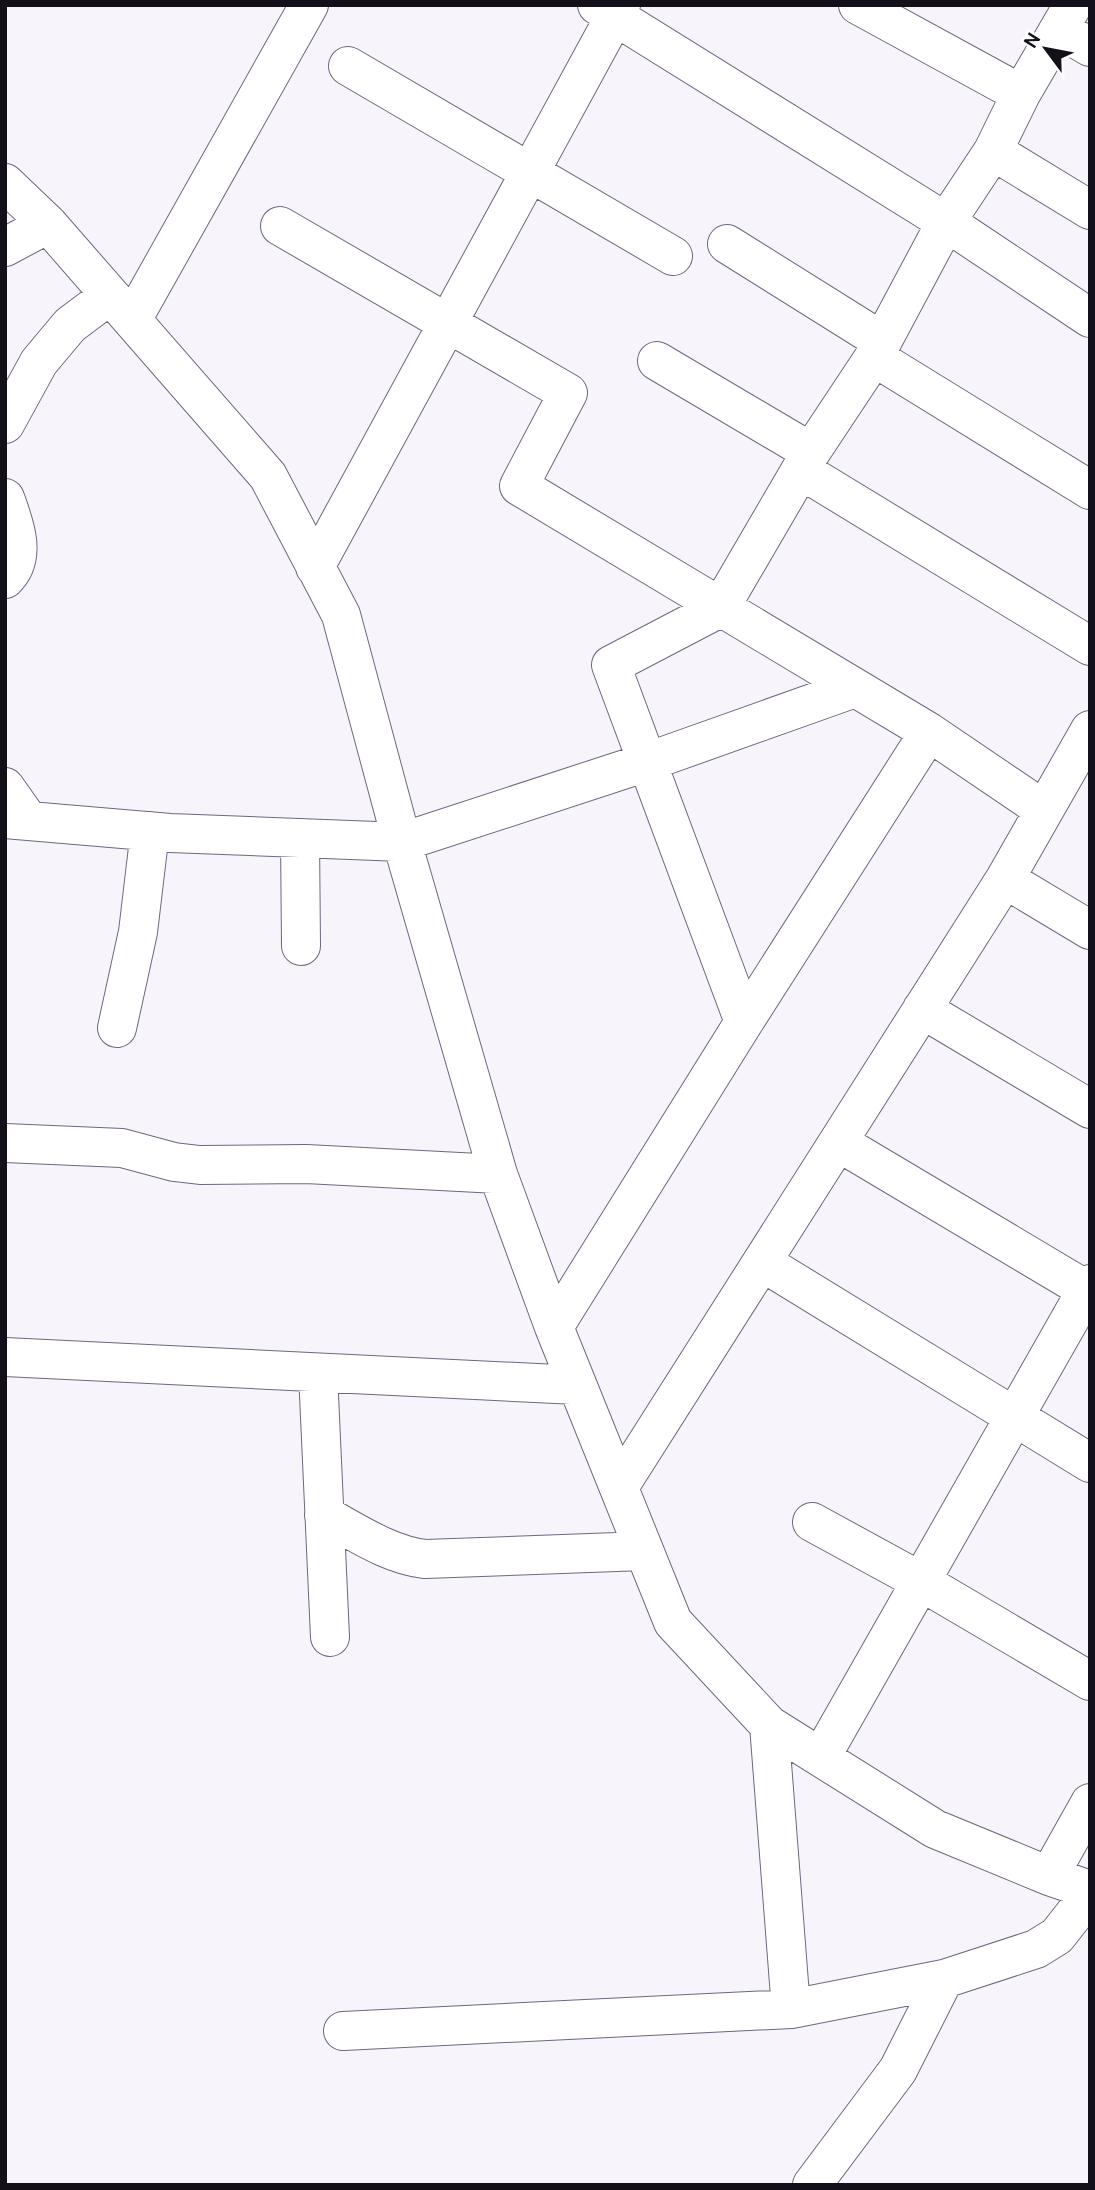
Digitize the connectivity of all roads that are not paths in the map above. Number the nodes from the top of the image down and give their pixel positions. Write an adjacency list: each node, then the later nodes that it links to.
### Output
1 (309, 5): 17 (street)
2 (858, 5): 6 (street)
3 (611, 9): 8 (street); 11 (street)
4 (1074, 27): 6 (street)
5 (348, 66): 8 (street)
6 (1021, 94): 7 (street)
7 (993, 151): 10 (street); 11 (street)
8 (530, 173): 16 (street); 19 (street)
9 (5, 183): 12 (street)
10 (1090, 210)
11 (946, 222): 18 (street); 20 (street)
12 (47, 224): 15 (street); 17 (street)
13 (280, 226): 19 (street)
14 (727, 244): 20 (street)
15 (5, 247)
16 (673, 256)
17 (121, 307): 22 (street); 26 (street)
18 (1090, 318)
19 (448, 323): 26 (street); 28 (street)
20 (878, 349): 23 (street); 24 (street)
21 (657, 361): 23 (street)
22 (5, 424)
23 (806, 461): 28 (street); 29 (street)
24 (1090, 490)
25 (5, 498): 27 (street)
26 (315, 567): 39 (street)
27 (5, 579)
28 (720, 608): 30 (street); 33 (street)
29 (1090, 646)
30 (855, 688): 31 (street); 33 (street)
31 (929, 732): 35 (street); 44 (street)
32 (1088, 736): 35 (street)
33 (647, 762): 39 (street); 44 (street)
34 (5, 786): 36 (street)
35 (1044, 810): 40 (street)
36 (17, 820): 37 (street)
37 (150, 831): 38 (street); 45 (street)
38 (300, 838): 39 (street); 42 (street)
39 (402, 842): 49 (street)
40 (1005, 879): 41 (street); 43 (street)
41 (1090, 930)
42 (301, 946)
43 (922, 1009): 46 (street); 47 (street)
44 (744, 1022): 52 (street)
45 (117, 1028)
46 (1090, 1109)
47 (838, 1142): 50 (street); 51 (street)
48 (5, 1143): 49 (street)
49 (498, 1174): 52 (street)
50 (762, 1262): 56 (street); 58 (street)
51 (1089, 1289): 56 (street)
52 (554, 1327): 55 (street)
53 (5, 1357): 54 (street)
54 (318, 1373): 55 (street); 59 (street)
55 (578, 1385): 58 (street)
56 (1015, 1417): 57 (street); 62 (street)
57 (1090, 1463)
58 (619, 1487): 61 (street)
59 (324, 1515): 61 (street); 63 (street)
60 (812, 1522): 62 (street)
61 (645, 1551): 65 (street)
62 (920, 1581): 64 (street); 66 (street)
63 (330, 1637)
64 (1090, 1681)
65 (769, 1725): 66 (street); 71 (street)
66 (821, 1756): 68 (street)
67 (1090, 1803): 68 (street)
68 (1049, 1876): 69 (street)
69 (1090, 1892): 70 (street)
70 (944, 1979): 71 (street); 73 (street)
71 (791, 2009): 72 (street)
72 (343, 2031)
73 (813, 2185)

